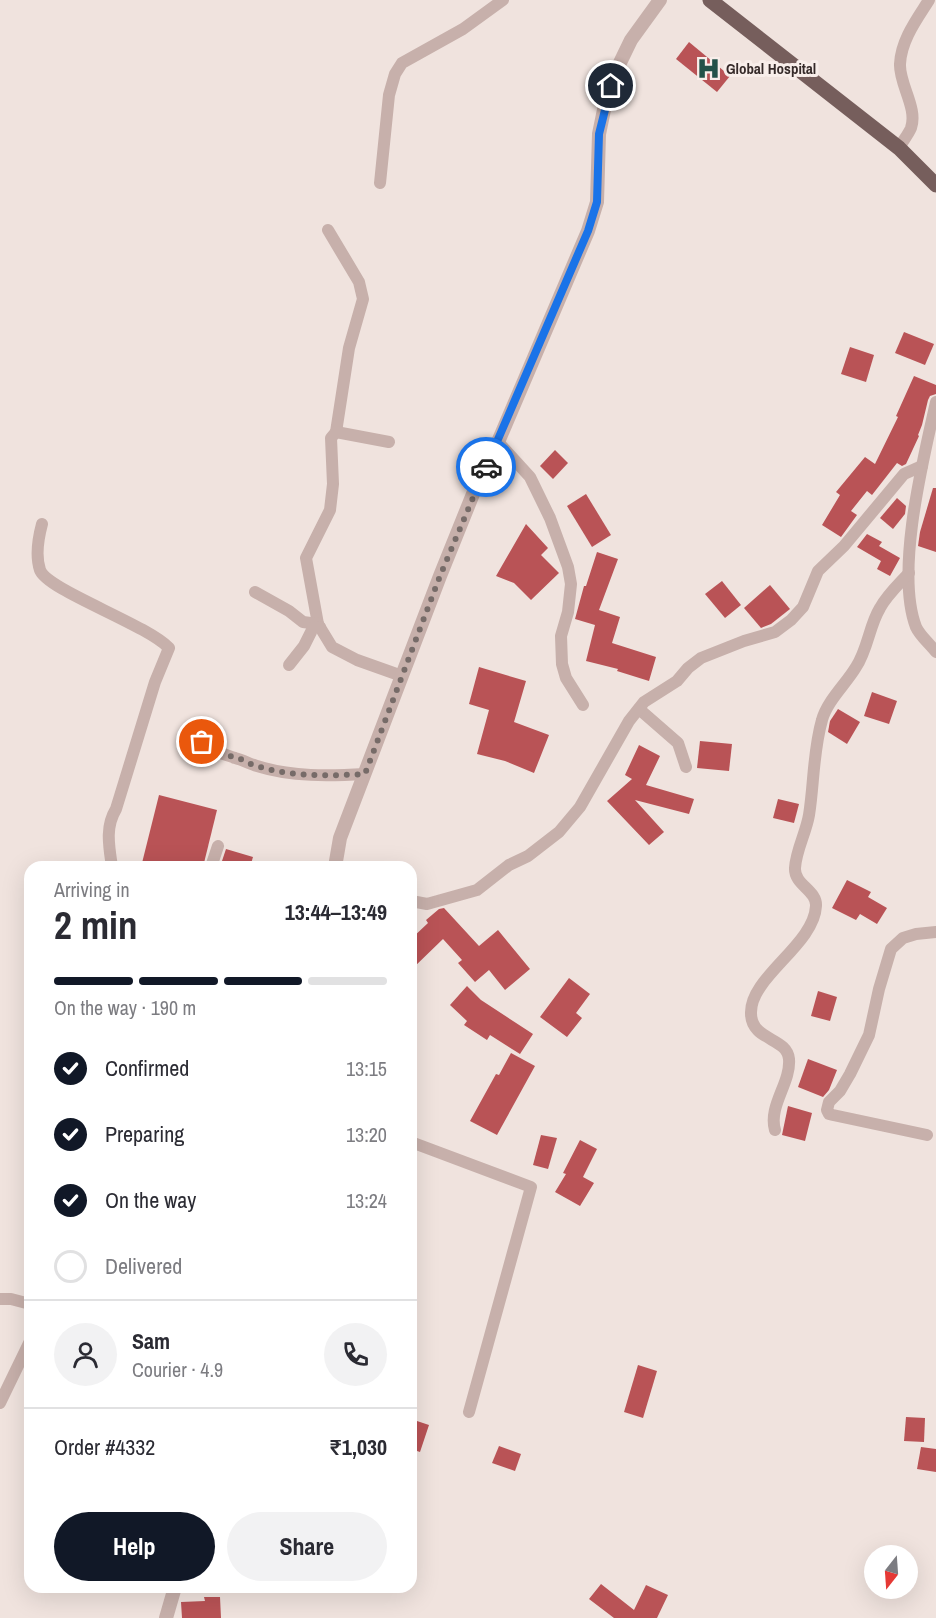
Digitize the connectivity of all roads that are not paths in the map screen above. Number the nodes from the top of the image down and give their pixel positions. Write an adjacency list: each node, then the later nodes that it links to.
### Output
1 (503, 0): 6 (street)
2 (660, 0): 12 (street)
3 (710, 0): 5 (main road)
4 (929, 0): 5 (street)
5 (898, 148): 7 (main road)
6 (380, 183)
7 (936, 185)
8 (328, 230): 10 (street)
9 (936, 402): 13 (street)
10 (336, 432): 11 (street); 17 (street)
11 (389, 442)
12 (498, 442): 20 (street); 21 (street)
13 (922, 466): 15 (street); 22 (street)
14 (42, 524): 27 (street)
15 (909, 573): 18 (street); 32 (street)
16 (255, 592): 17 (street)
17 (319, 625): 19 (street); 20 (street)
18 (936, 652)
19 (289, 666)
20 (402, 676): 25 (street)
21 (583, 705)
22 (639, 709): 24 (street); 30 (street)
23 (202, 742): 25 (street)
24 (686, 766)
25 (365, 774): 29 (street)
26 (218, 846): 28 (street)
27 (111, 861)
28 (214, 861)
29 (336, 861)
30 (417, 902)
31 (936, 932): 33 (street)
32 (775, 1130)
33 (927, 1135)
34 (417, 1144): 39 (street)
35 (0, 1299): 36 (street)
36 (24, 1302)
37 (24, 1353): 38 (street)
38 (0, 1403)
39 (469, 1412)
40 (173, 1593): 41 (street)
41 (166, 1618)

